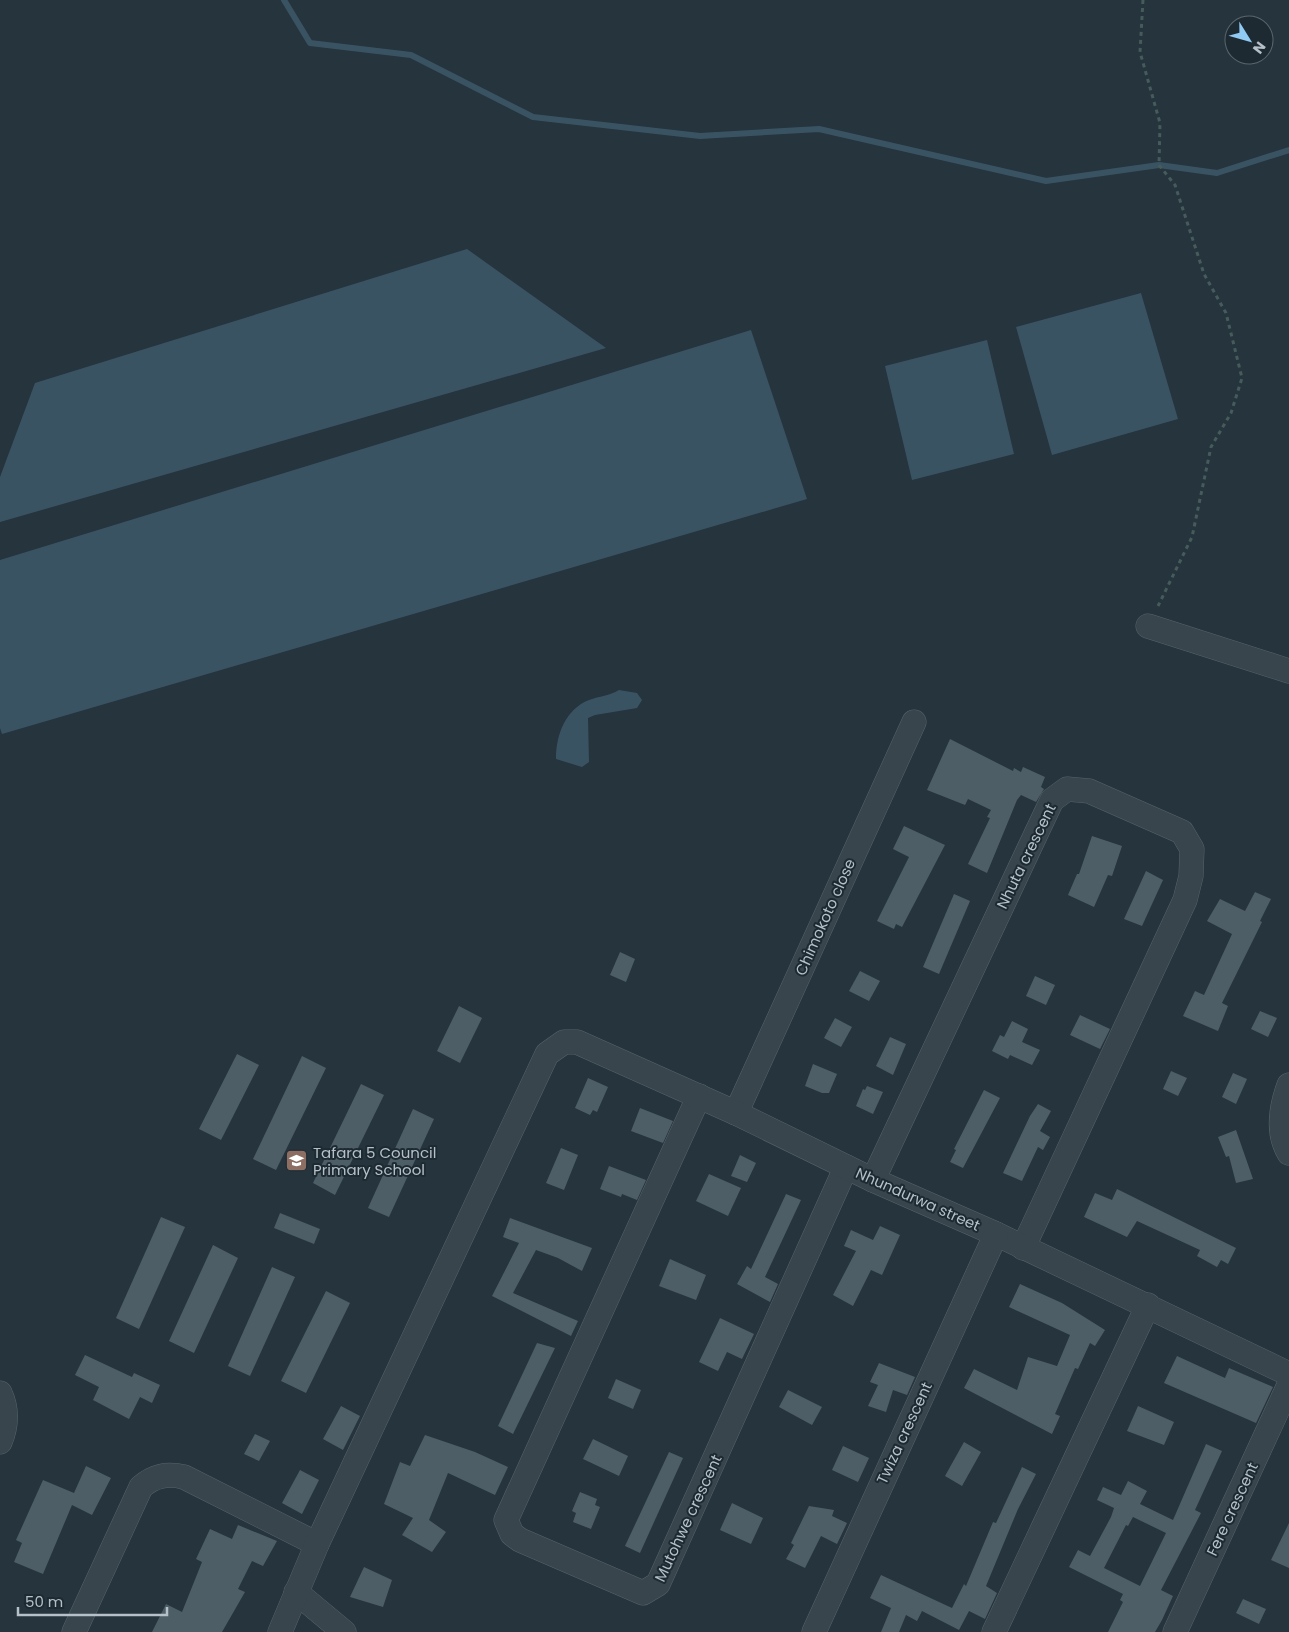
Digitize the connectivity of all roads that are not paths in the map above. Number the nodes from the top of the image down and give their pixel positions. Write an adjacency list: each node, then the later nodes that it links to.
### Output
1 (1148, 626): 2 (street)
2 (1289, 671)
3 (914, 722): 6 (street, Chimokoto close)
4 (1289, 1085): 7 (street)
5 (699, 1096): 6 (street, Nhundurwa street); 8 (street, Mutohwe crescent); 17 (street, Nhundurwa street)
6 (736, 1113): 8 (street, Nhundurwa street)
7 (1289, 1153)
8 (846, 1167): 9 (street, Nhundurwa street)
9 (873, 1180): 10 (street, Nhundurwa street); 11 (street, Nhuta crescent)
10 (996, 1234): 11 (street, Nhundurwa street); 22 (street, Twiza crescent)
11 (1023, 1248): 12 (street, Nhundurwa street)
12 (1148, 1305): 13 (street, Nhundurwa street); 23 (street)
13 (1289, 1374)
14 (1289, 1385): 24 (street, Fere crescent)
15 (0, 1393): 16 (street)
16 (0, 1442)
17 (317, 1544): 18 (street); 19 (street)
18 (296, 1592): 20 (street); 21 (street)
19 (74, 1632)
20 (280, 1632)
21 (344, 1632)
22 (814, 1632)
23 (994, 1632)
24 (1175, 1632)

